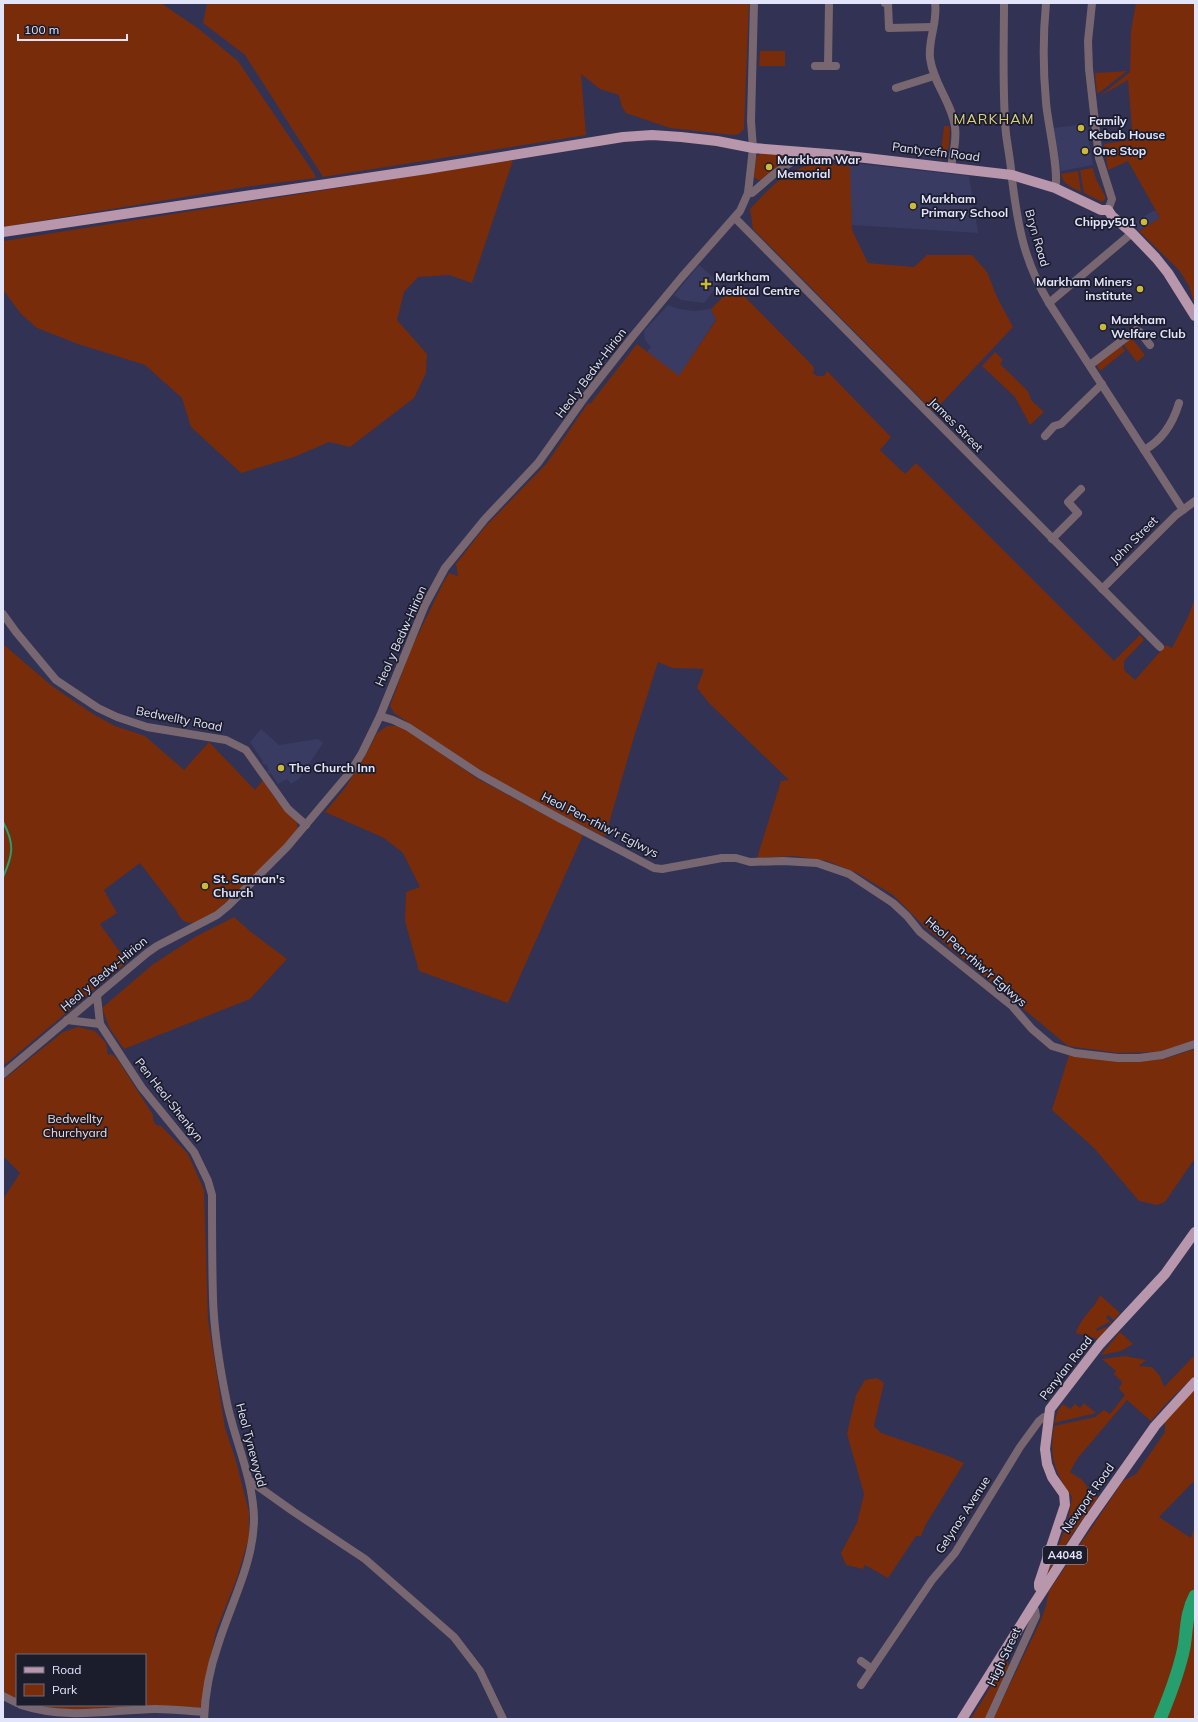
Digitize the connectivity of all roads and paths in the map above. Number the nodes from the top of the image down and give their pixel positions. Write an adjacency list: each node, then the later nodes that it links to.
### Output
1 (754, 3): 12 (street, Heol y Bedw-Hirion)
2 (829, 3): 9 (street)
3 (885, 3): 8 (street)
4 (935, 3): 8 (street)
5 (1004, 3): 15 (street, Bryn Road)
6 (1046, 3): 16 (street)
7 (1092, 3): 18 (street)
8 (933, 27): 10 (street)
9 (815, 66)
10 (934, 76): 11 (street); 14 (street)
11 (896, 88)
12 (753, 148): 13 (main road, Pantycefn Road); 17 (street, Heol y Bedw-Hirion); 20 (main road, Pantycefn Road)
13 (806, 152): 14 (main road, Pantycefn Road); 17 (street)
14 (951, 167): 15 (main road, Pantycefn Road)
15 (1012, 175): 16 (main road, Pantycefn Road); 22 (street, Bryn Road)
16 (1055, 188): 18 (main road, Pantycefn Road)
17 (748, 193): 19 (street, Heol y Bedw-Hirion)
18 (1108, 210): 21 (main road)
19 (735, 218): 33 (street, James Street); 37 (street, Heol y Bedw-Hirion)
20 (3, 232)
21 (1132, 233): 22 (street); 23 (main road)
22 (1050, 303): 25 (street, Bryn Road)
23 (1195, 316)
24 (1150, 345): 25 (street)
25 (1090, 365): 26 (street, Bryn Road)
26 (1102, 384): 28 (street); 29 (street, Bryn Road)
27 (1179, 403): 29 (street)
28 (1045, 436)
29 (1144, 450): 32 (street, Bryn Road)
30 (1081, 489): 33 (street)
31 (1195, 501): 32 (street, John Street)
32 (1183, 510): 34 (street, John Street)
33 (1052, 539): 34 (street, James Street)
34 (1102, 589): 36 (street, James Street)
35 (3, 614): 38 (street, Bedwellty Road)
36 (1160, 648)
37 (380, 716): 38 (street, Heol y Bedw-Hirion); 42 (street, Heol Pen-rhiw'r Eglwys)
38 (306, 825): 39 (street, Heol y Bedw-Hirion)
39 (97, 996): 40 (street, Heol y Bedw-Hirion); 41 (street, Pen Heol-Shenkyn)
40 (67, 1020): 41 (street); 43 (street, Heol y Bedw-Hirion)
41 (100, 1024): 44 (street, Pen Heol-Shenkyn)
42 (1195, 1044)
43 (3, 1074)
44 (212, 1195): 48 (street, Heol Tynewydd)
45 (1195, 1232): 47 (main road, Penylan Road)
46 (1195, 1382): 49 (main road, Newport Road / A4048)
47 (1048, 1417): 49 (main road, Penylan Road); 52 (street, Gelynos Avenue)
48 (249, 1480): 57 (street, Heol Tynewydd); 58 (street)
49 (1042, 1589): 50 (main road, Newport Road / A4048)
50 (1032, 1607): 59 (main road, Newport Road / A4048); 60 (street, High Street)
51 (861, 1661): 52 (street)
52 (872, 1669): 53 (street, Gelynos Avenue)
53 (861, 1685)
54 (3, 1696): 55 (street)
55 (16, 1702)
56 (26, 1706): 57 (street)
57 (204, 1716)
58 (503, 1719)
59 (962, 1719)
60 (989, 1719)

